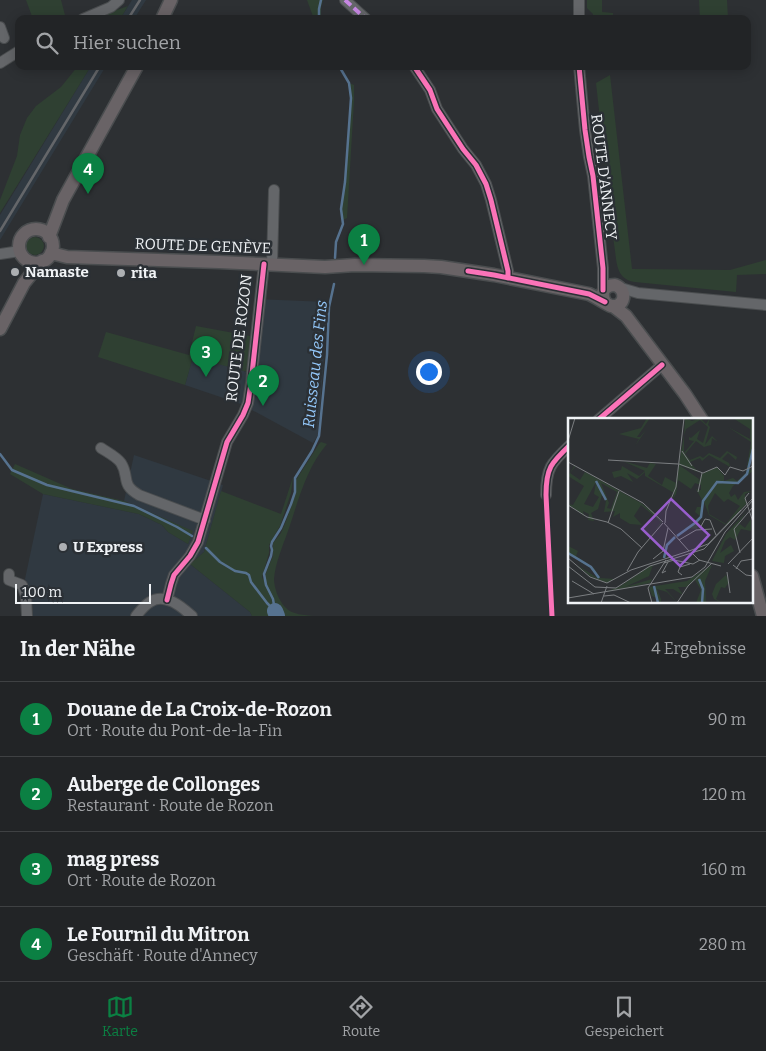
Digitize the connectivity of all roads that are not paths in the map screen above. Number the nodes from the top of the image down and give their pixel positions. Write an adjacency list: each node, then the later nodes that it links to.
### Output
1 (119, 0): 5 (street)
2 (171, 0): 6 (main road)
3 (345, 0): 7 (street)
4 (579, 0): 8 (street)
5 (92, 15)
6 (164, 15)
7 (362, 15)
8 (579, 15)
9 (0, 27): 10 (street)
10 (4, 38)
11 (15, 54): 12 (street)
12 (0, 63)
13 (135, 70): 17 (main road)
14 (417, 70): 24 (street)
15 (579, 70): 26 (street, ROUTE D'ANNECY)
16 (274, 190): 23 (street, ROUTE DE ROZON)
17 (63, 200): 18 (main road); 19 (main road)
18 (36, 229): 19 (main road); 21 (main road)
19 (50, 237): 22 (main road)
20 (0, 254): 21 (street)
21 (23, 256): 22 (main road); 25 (main road)
22 (46, 257): 23 (main road, ROUTE DE GENÈVE); 25 (main road)
23 (268, 264): 24 (main road, ROUTE DE GENÈVE); 35 (street, ROUTE DE ROZON)
24 (508, 278): 26 (main road, ROUTE DE GENÈVE)
25 (24, 283): 28 (main road)
26 (613, 295): 27 (street); 29 (main road, ROUTE D'ANNECY)
27 (766, 305)
28 (0, 329)
29 (662, 365): 30 (street); 31 (main road, ROUTE D'ANNECY)
30 (600, 418)
31 (701, 418)
32 (568, 447): 34 (street)
33 (101, 448): 35 (street)
34 (546, 495)
35 (205, 520): 38 (street, ROUTE DE ROZON)
36 (9, 574): 39 (street)
37 (754, 583): 42 (main road)
38 (167, 600): 40 (street); 41 (street)
39 (27, 616)
40 (136, 616)
41 (192, 616)
42 (763, 616)

